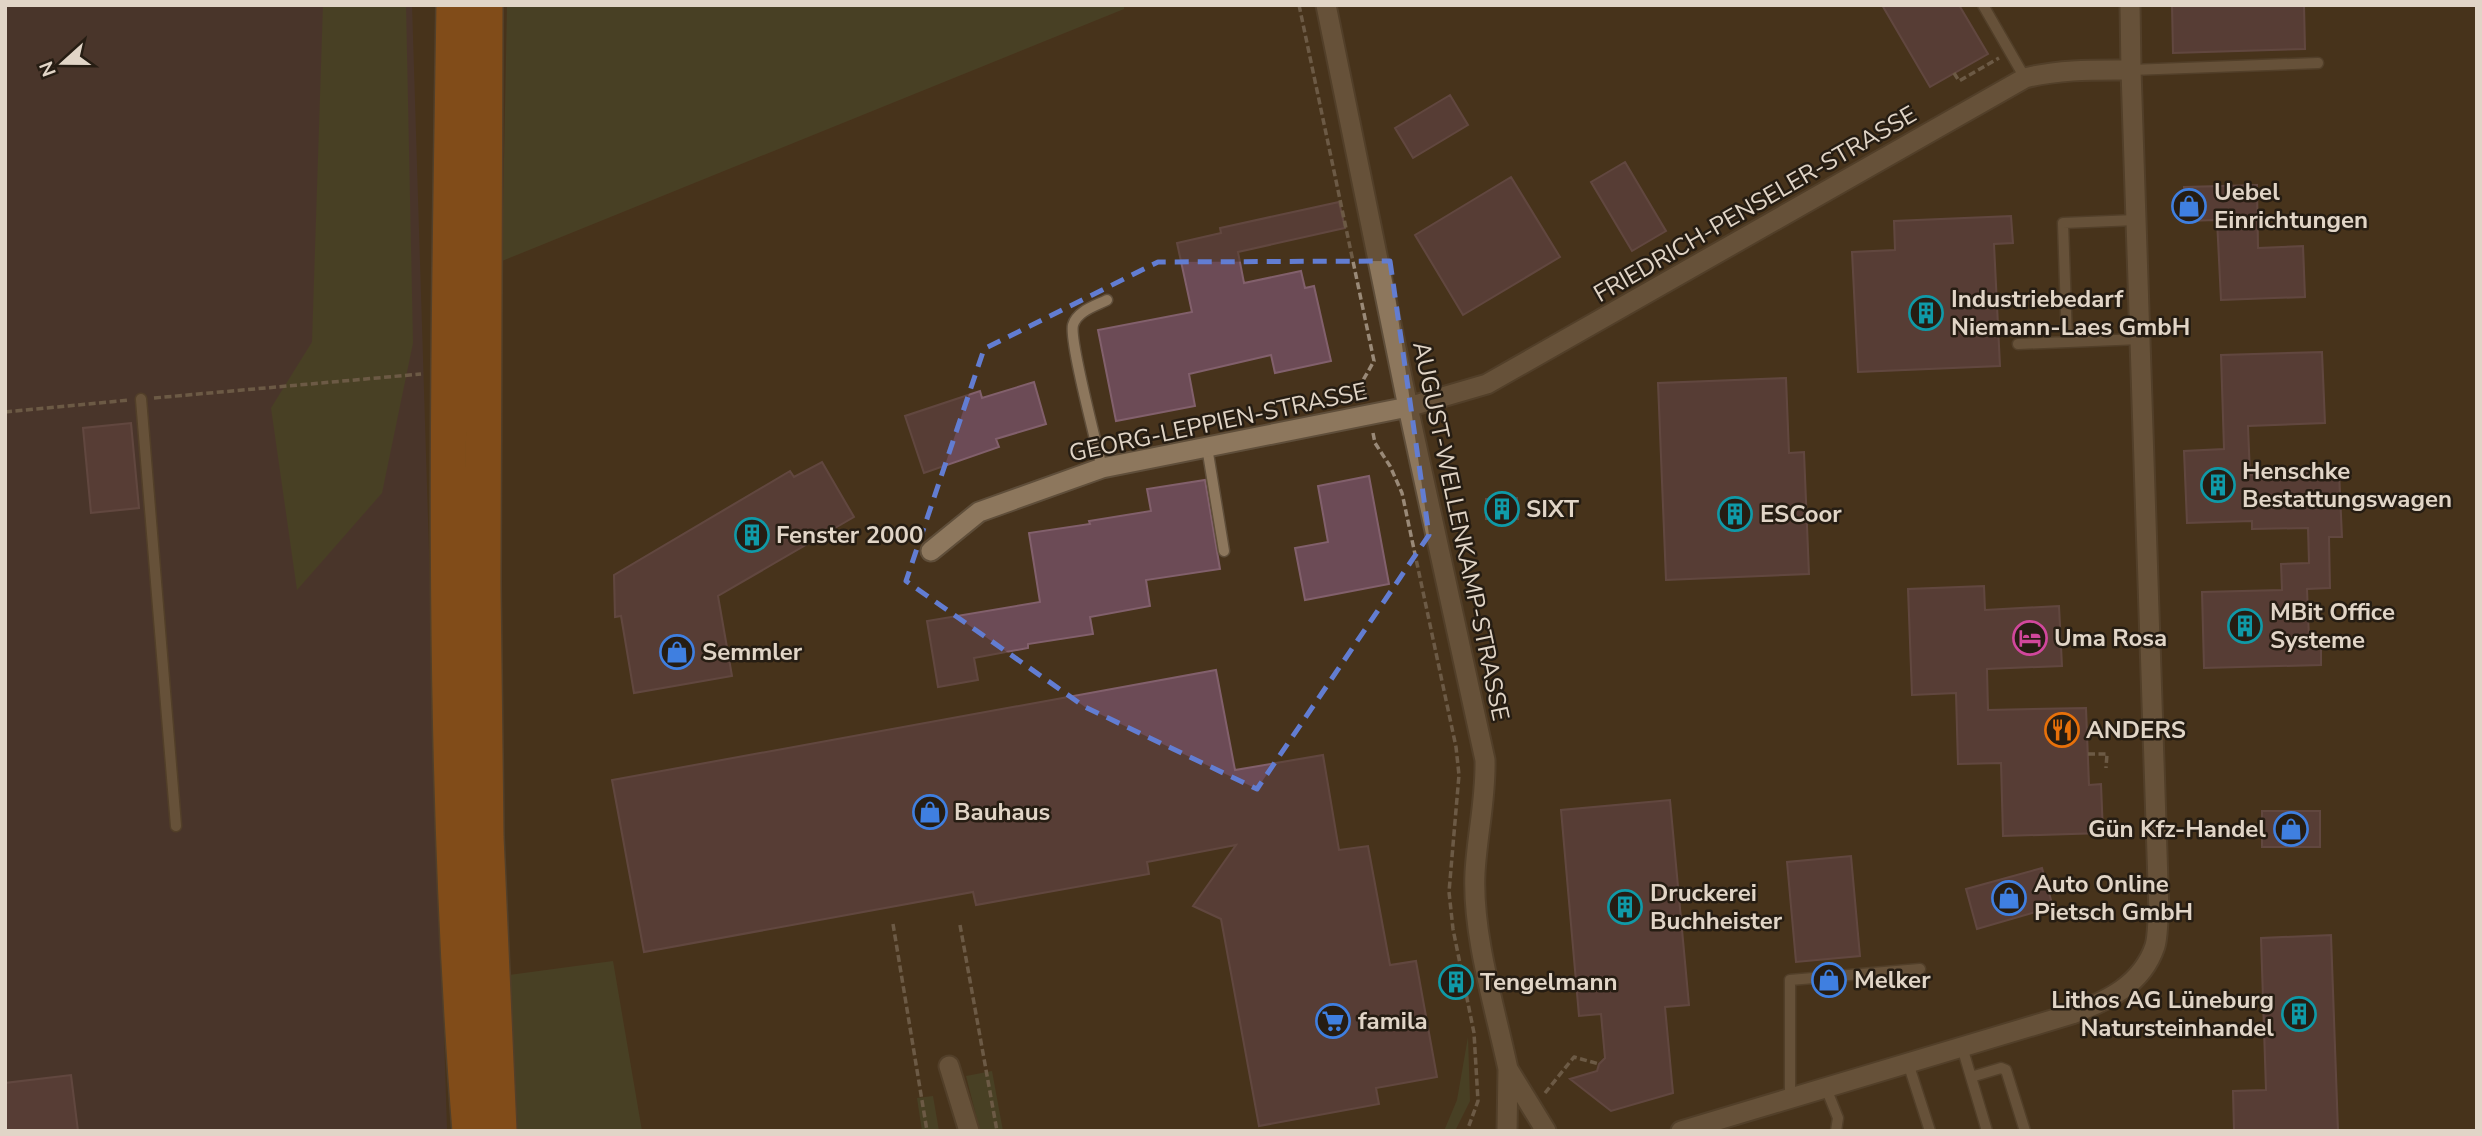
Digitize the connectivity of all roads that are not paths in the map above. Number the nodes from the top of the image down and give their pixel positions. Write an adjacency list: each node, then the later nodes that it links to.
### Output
1 (454, 5): 30 (highway)
2 (485, 5): 31 (highway)
3 (1326, 5): 15 (street, AUGUST-WELLENKAMP-STRASSE)
4 (1983, 5): 8 (lane)
5 (2130, 5): 7 (street)
6 (2318, 63): 7 (lane)
7 (2131, 70): 8 (street, FRIEDRICH-PENSELER-STRASSE); 9 (street)
8 (2025, 78): 15 (street, FRIEDRICH-PENSELER-STRASSE)
9 (2136, 220): 11 (street); 12 (lane)
10 (1107, 300): 17 (lane)
11 (2140, 339): 12 (lane); 22 (street)
12 (2067, 342): 13 (lane)
13 (2018, 344)
14 (141, 399): 20 (lane)
15 (1408, 407): 16 (street, GEORG-LEPPIEN-STRASSE); 24 (street, AUGUST-WELLENKAMP-STRASSE)
16 (1207, 447): 17 (street, GEORG-LEPPIEN-STRASSE); 19 (lane)
17 (1102, 468): 18 (street, GEORG-LEPPIEN-STRASSE)
18 (931, 551)
19 (1224, 551)
20 (176, 826)
21 (1920, 969): 27 (lane)
22 (1962, 1047): 23 (street); 25 (lane)
23 (1908, 1063): 26 (street); 39 (lane)
24 (1508, 1069): 34 (street, AUGUST-WELLENKAMP-STRASSE); 35 (street, AUGUST-WELLENKAMP-STRASSE)
25 (1971, 1077): 40 (lane); 41 (lane)
26 (1826, 1088): 27 (street); 28 (lane)
27 (1790, 1098): 29 (street)
28 (1838, 1118): 37 (lane); 38 (lane)
29 (1720, 1125): 36 (street)
30 (470, 1131)
31 (499, 1131)
32 (958, 1131): 33 (street)
33 (969, 1131)
34 (1507, 1131)
35 (1546, 1131)
36 (1681, 1131)
37 (1836, 1131)
38 (1845, 1131)
39 (1930, 1131)
40 (1987, 1131)
41 (2025, 1131)

